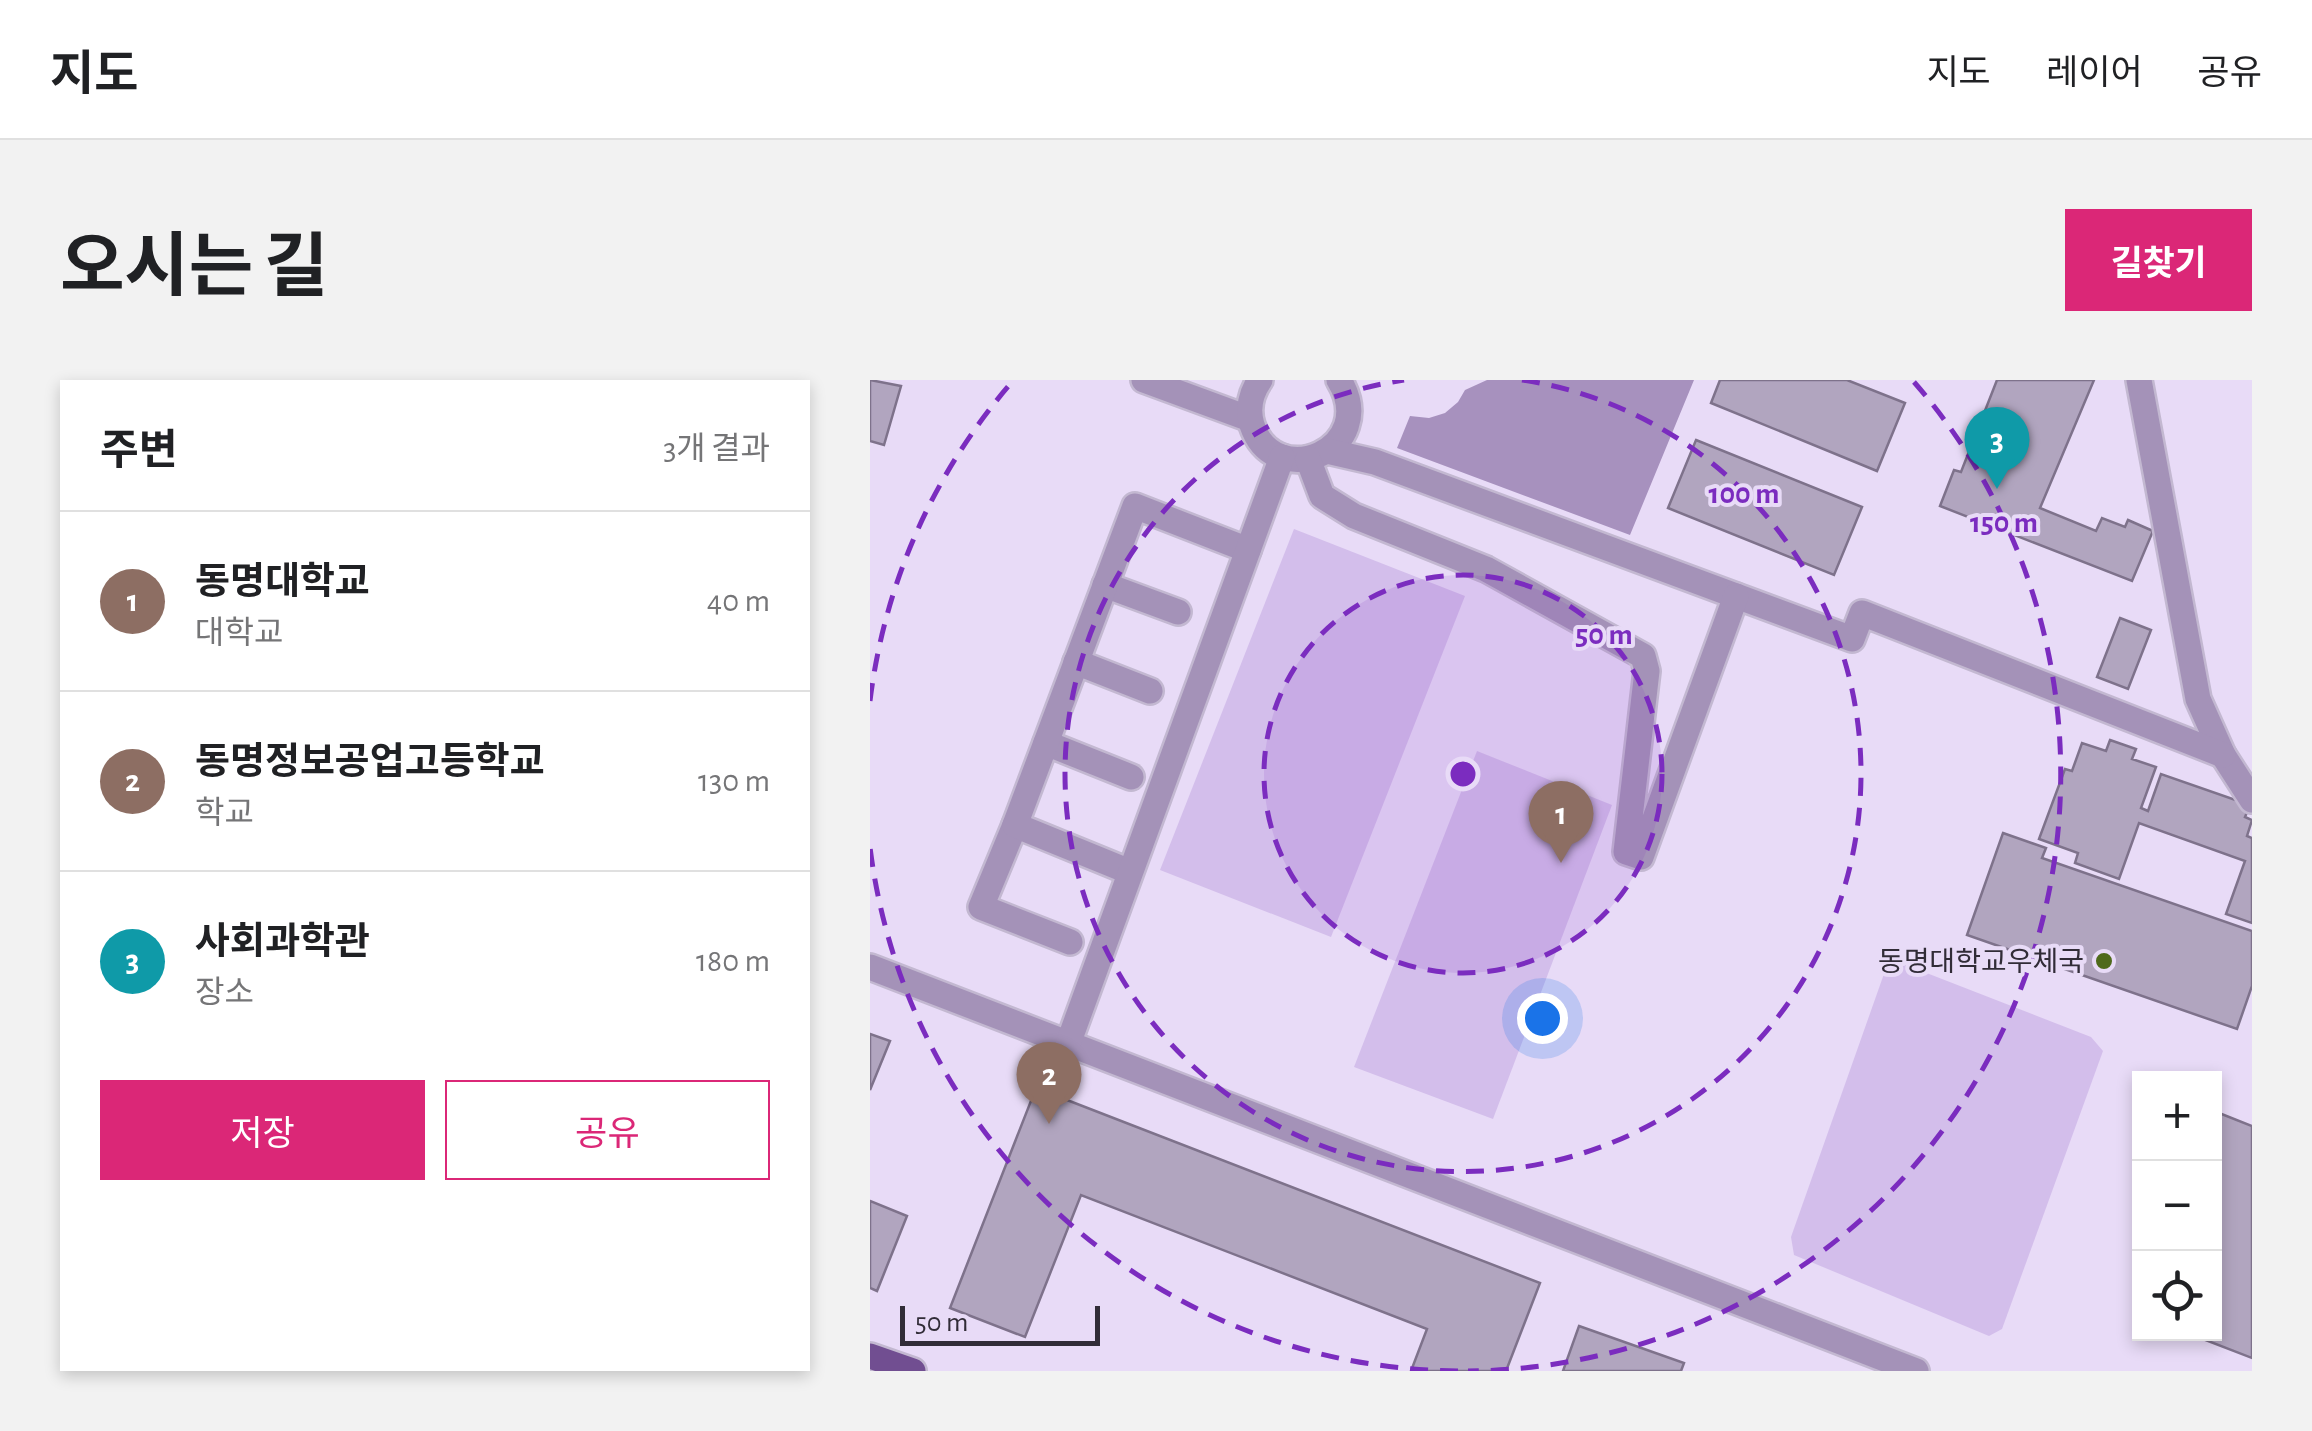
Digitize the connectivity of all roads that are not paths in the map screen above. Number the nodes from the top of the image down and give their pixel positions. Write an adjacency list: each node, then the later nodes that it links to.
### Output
1 (1144, 380): 5 (street)
2 (1260, 380): 5 (street)
3 (1339, 380): 6 (street)
4 (2139, 380): 16 (street)
5 (1250, 419): 7 (street)
6 (1347, 427): 7 (street); 8 (street)
7 (1306, 456): 8 (street); 9 (street); 11 (street)
8 (1368, 460): 11 (street)
9 (1248, 550): 10 (street); 20 (street)
10 (1105, 585): 12 (street); 13 (street)
11 (1736, 596): 16 (street)
12 (1178, 612)
13 (1076, 662): 14 (street); 15 (street)
14 (1150, 691)
15 (1046, 743): 17 (street); 19 (street)
16 (2224, 754): 18 (street)
17 (1131, 777)
18 (2252, 800)
19 (1015, 825): 20 (street); 21 (street)
20 (1130, 872): 23 (street)
21 (1070, 942)
22 (870, 967): 23 (street)
23 (1068, 1044): 26 (street)
24 (870, 1356): 25 (main road)
25 (914, 1371)
26 (1916, 1371)

